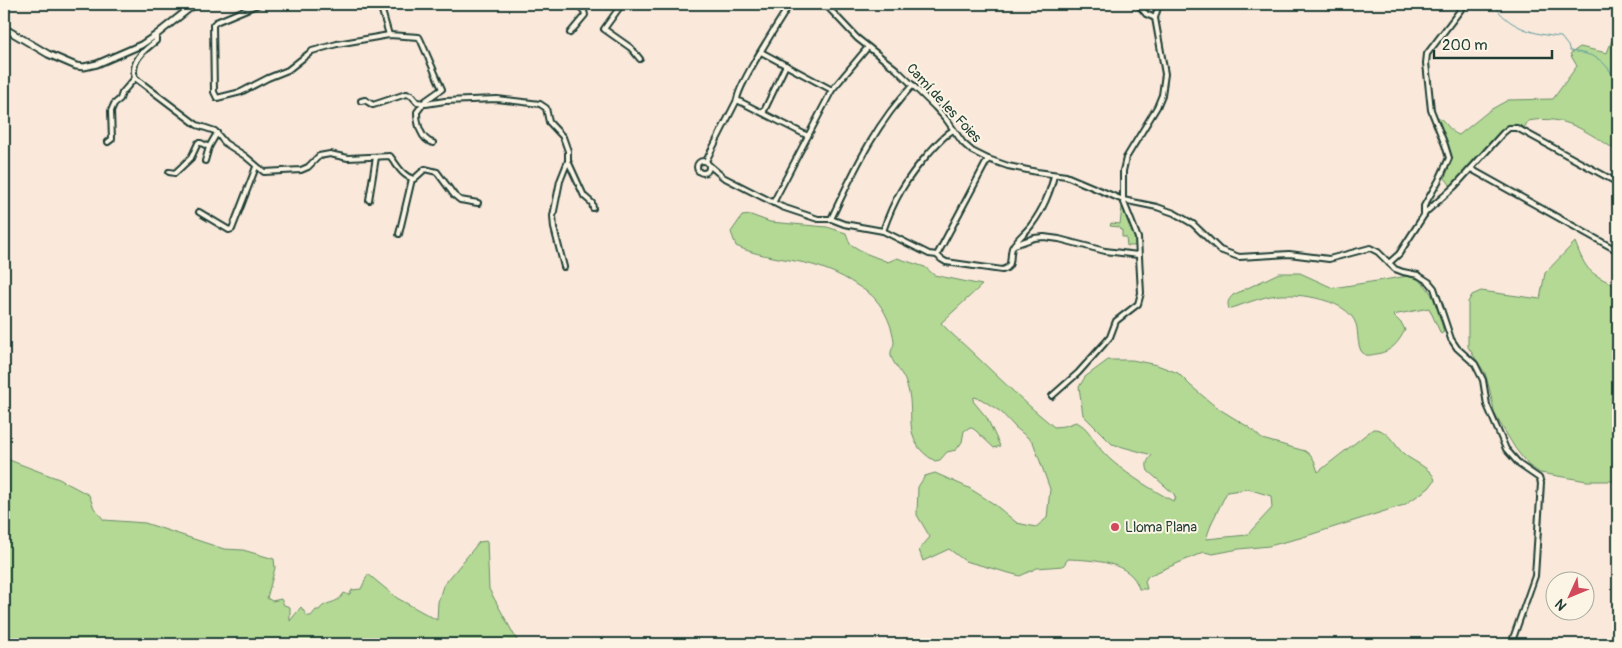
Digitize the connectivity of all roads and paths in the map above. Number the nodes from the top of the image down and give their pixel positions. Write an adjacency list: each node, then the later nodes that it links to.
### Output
1 (195, 4): 14 (main road)
2 (259, 4): 15 (street)
3 (380, 4): 15 (street)
4 (577, 4): 13 (street)
5 (622, 4): 18 (street)
6 (790, 4): 17 (street)
7 (825, 4): 16 (street, Camí de les Foies)
8 (1138, 4): 11 (street)
9 (1159, 4): 11 (street)
10 (1465, 4): 52 (street)
11 (1155, 18): 47 (street)
12 (4, 28): 14 (main road)
13 (570, 33)
14 (156, 35): 20 (street)
15 (389, 35): 25 (street)
16 (868, 47): 21 (street, Camí de les Foies); 22 (street)
17 (761, 52): 19 (street); 23 (street)
18 (640, 59)
19 (786, 65): 22 (street); 26 (street)
20 (135, 78): 28 (street); 30 (street)
21 (912, 85): 27 (street, Camí de les Foies); 53 (street)
22 (832, 90): 29 (street)
23 (737, 100): 26 (street); 37 (street)
24 (361, 101): 25 (street)
25 (424, 103): 31 (street); 36 (street)
26 (763, 113): 29 (street)
27 (953, 130): 34 (street, Camí de les Foies); 54 (street)
28 (217, 133): 32 (street); 38 (street)
29 (808, 136): 48 (street)
30 (108, 142)
31 (433, 143)
32 (209, 147): 35 (street); 40 (street)
33 (376, 157): 38 (street); 44 (street); 46 (street)
34 (988, 159): 42 (street, Camí de les Foies); 58 (street)
35 (205, 161)
36 (568, 161): 50 (street); 61 (street)
37 (708, 163): 41 (street); 41 (street); 43 (street)
38 (256, 167): 51 (street)
39 (1471, 169): 45 (street); 52 (street); 57 (street)
40 (169, 172)
41 (705, 173): 43 (street)
42 (1054, 175): 47 (street, Camí de les Foies); 56 (street)
43 (723, 177): 48 (street)
44 (412, 179): 49 (street); 55 (street)
45 (1618, 183)
46 (369, 200)
47 (1123, 200): 59 (street); 60 (street, Camí de les Foies)
48 (774, 202): 53 (street)
49 (478, 203)
50 (593, 208)
51 (199, 212)
52 (1424, 215): 60 (street)
53 (830, 219): 54 (street)
54 (883, 231): 58 (street)
55 (399, 234)
56 (1014, 246): 58 (street); 59 (street)
57 (1618, 252)
58 (937, 255)
59 (1138, 255): 62 (street)
60 (1389, 263): 63 (street)
61 (564, 267)
62 (1052, 396)
63 (1511, 644)

